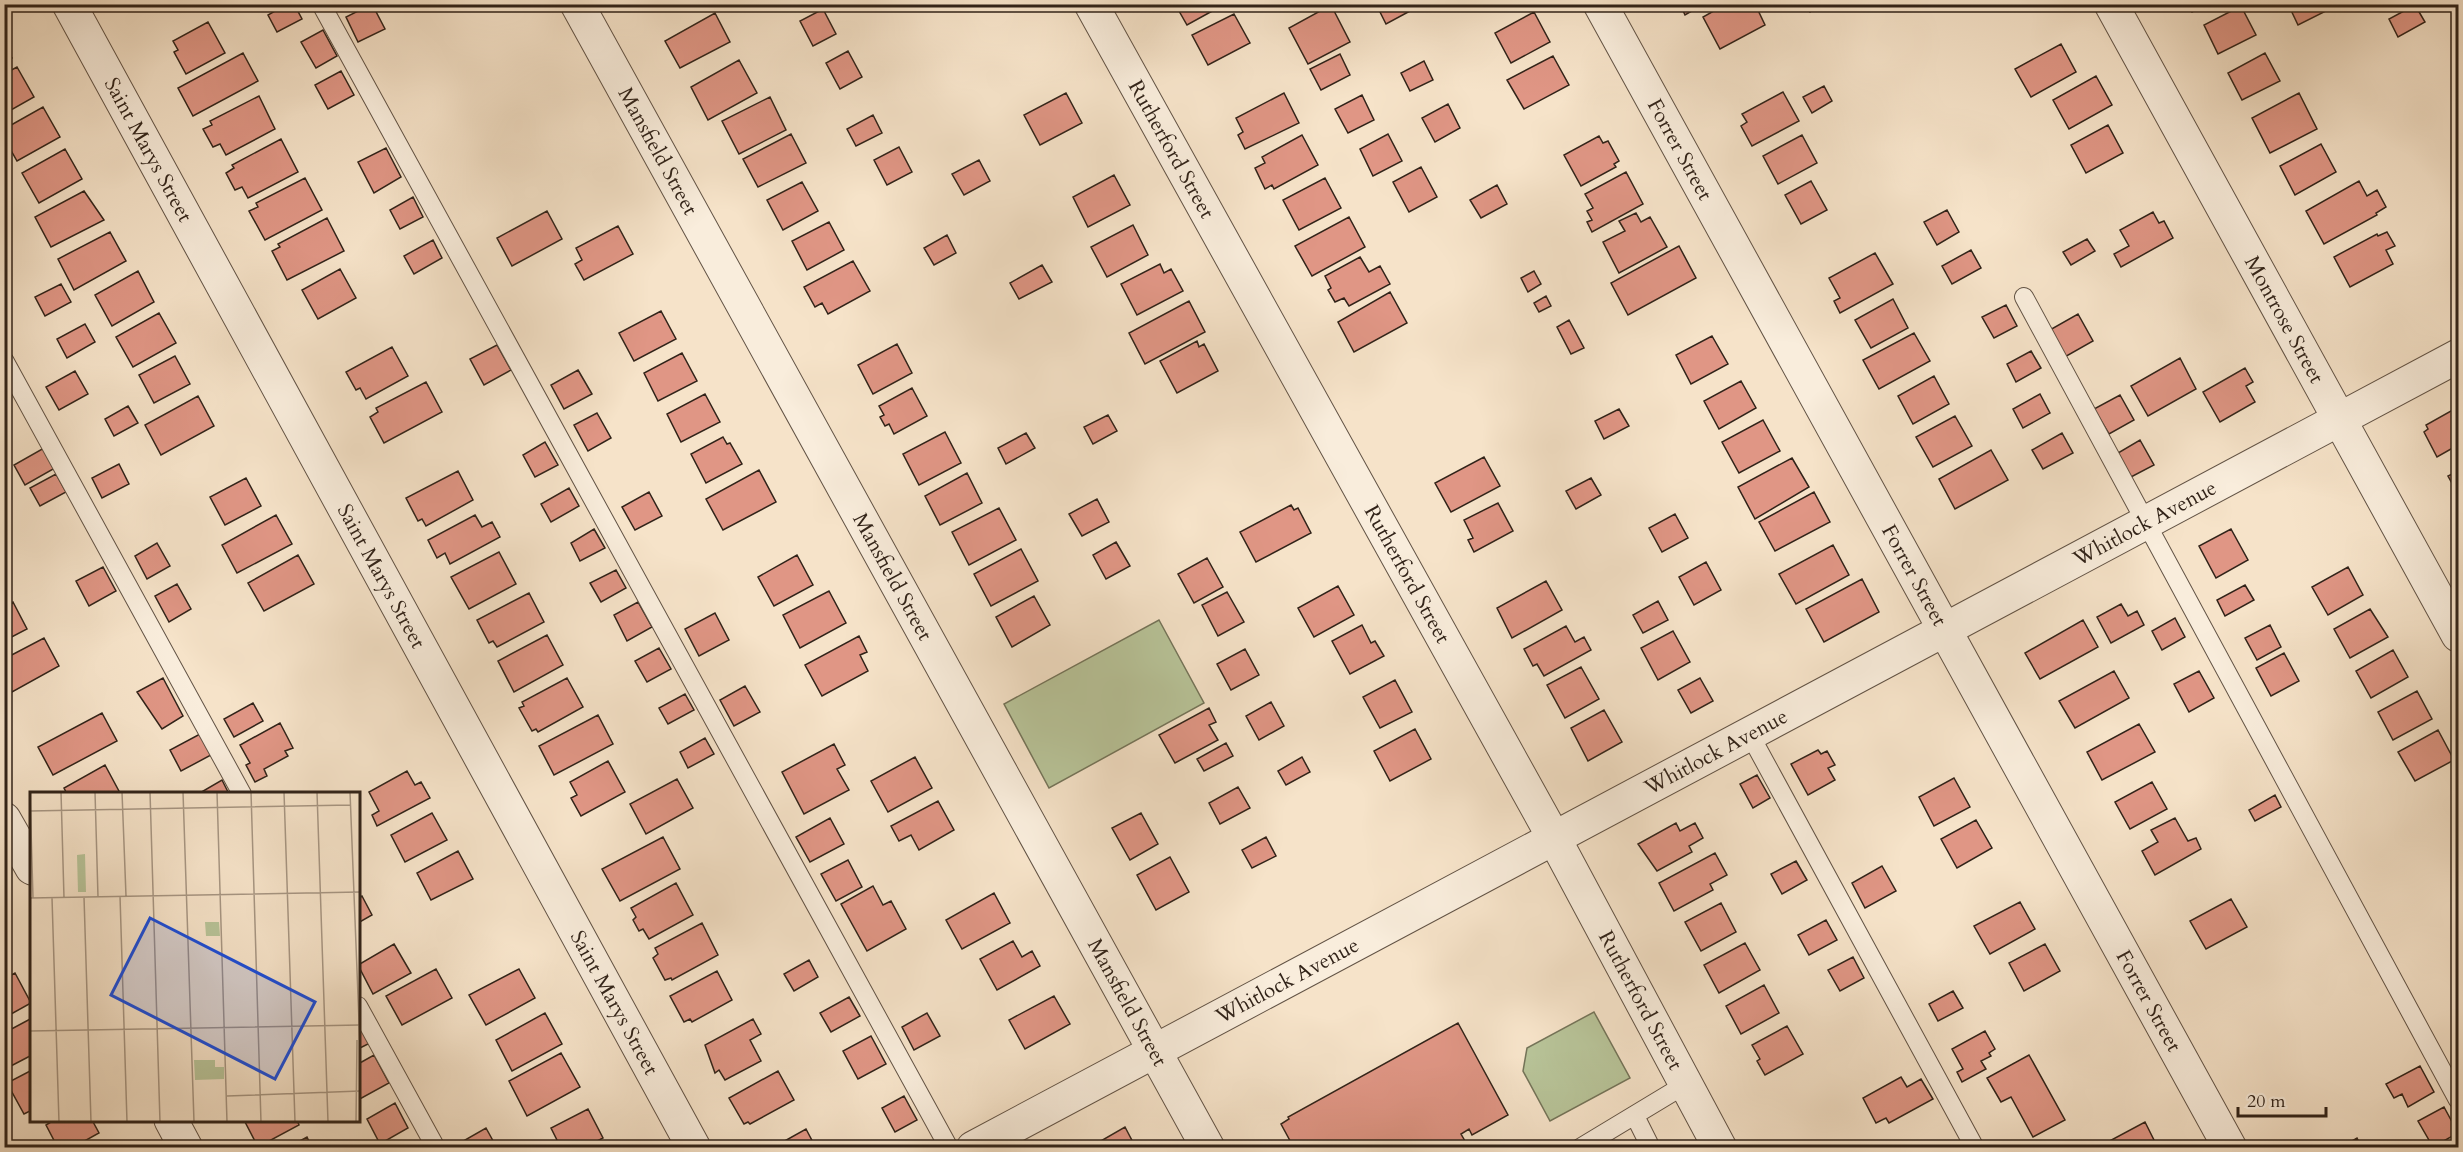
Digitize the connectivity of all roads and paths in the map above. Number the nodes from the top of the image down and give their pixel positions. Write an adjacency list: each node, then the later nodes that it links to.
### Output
1 (69, 4): 27 (street, Saint Marys Street)
2 (321, 4): 28 (lane)
3 (577, 4): 20 (street, Mansfield Street)
4 (1091, 4): 17 (street, Rutherford Street)
5 (1600, 4): 12 (street, Forrer Street)
6 (2111, 4): 10 (street, Montrose Street)
7 (2024, 297): 11 (lane)
8 (2458, 356): 10 (street, Whitlock Avenue)
9 (4, 360): 15 (lane)
10 (2341, 419): 11 (street, Whitlock Avenue); 13 (street, Montrose Street)
11 (2146, 522): 12 (street, Whitlock Avenue); 22 (lane)
12 (1944, 629): 14 (street, Whitlock Avenue); 35 (street, Forrer Street)
13 (2458, 635)
14 (1749, 733): 17 (street, Whitlock Avenue); 34 (lane)
15 (241, 792)
16 (4, 819): 18 (street)
17 (1554, 838): 20 (street, Whitlock Avenue); 21 (street, Rutherford Street)
18 (30, 864)
19 (360, 1010): 26 (lane)
20 (1156, 1050): 29 (street, Whitlock Avenue); 30 (street, Mansfield Street)
21 (1686, 1084): 23 (lane); 33 (street, Rutherford Street)
22 (2458, 1100)
23 (1635, 1116): 31 (lane); 32 (lane)
24 (172, 1122): 25 (street)
25 (186, 1148)
26 (436, 1148)
27 (694, 1148)
28 (949, 1148)
29 (973, 1148)
30 (1208, 1148)
31 (1580, 1148)
32 (1651, 1148)
33 (1720, 1148)
34 (1975, 1148)
35 (2230, 1148)

